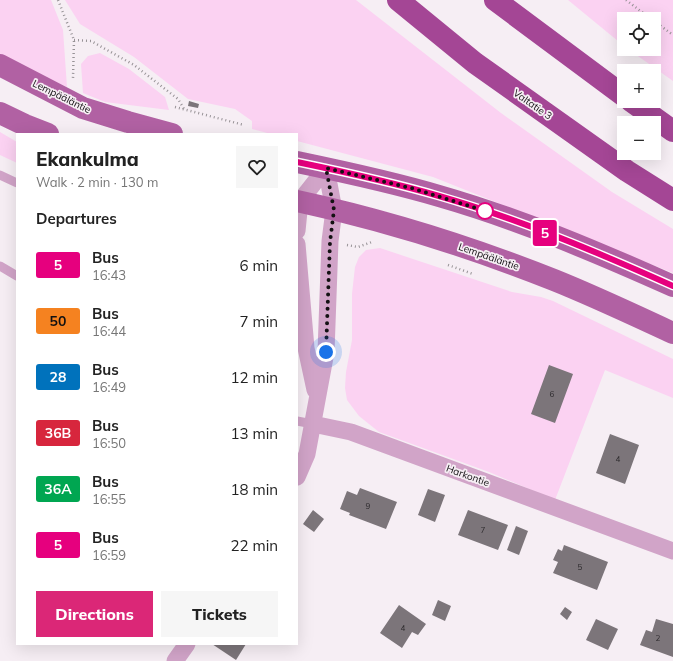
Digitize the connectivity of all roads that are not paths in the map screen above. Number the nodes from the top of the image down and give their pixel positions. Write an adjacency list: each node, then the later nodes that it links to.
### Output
1 (398, 0): 14 (highway, Valtatie 3)
2 (495, 0): 4 (highway)
3 (0, 65): 9 (main road, Lempääläntie)
4 (617, 91)
5 (640, 108): 7 (highway)
6 (0, 113): 8 (main road)
7 (673, 131)
8 (45, 133)
9 (168, 133)
10 (298, 162): 11 (main road)
11 (326, 168): 15 (street); 16 (street); 21 (main road)
12 (1, 178): 13 (lane)
13 (16, 183)
14 (673, 200)
15 (299, 201): 16 (main road, Lempääläntie); 17 (street)
16 (334, 210): 22 (main road, Lempääläntie); 23 (street)
17 (298, 216)
18 (298, 256): 23 (street)
19 (0, 266): 20 (lane)
20 (16, 275)
21 (673, 286)
22 (673, 333)
23 (317, 396): 24 (street)
24 (305, 422): 25 (street); 26 (street, Harkontie)
25 (298, 475)
26 (673, 551)
27 (185, 645): 28 (street)
28 (174, 661)

